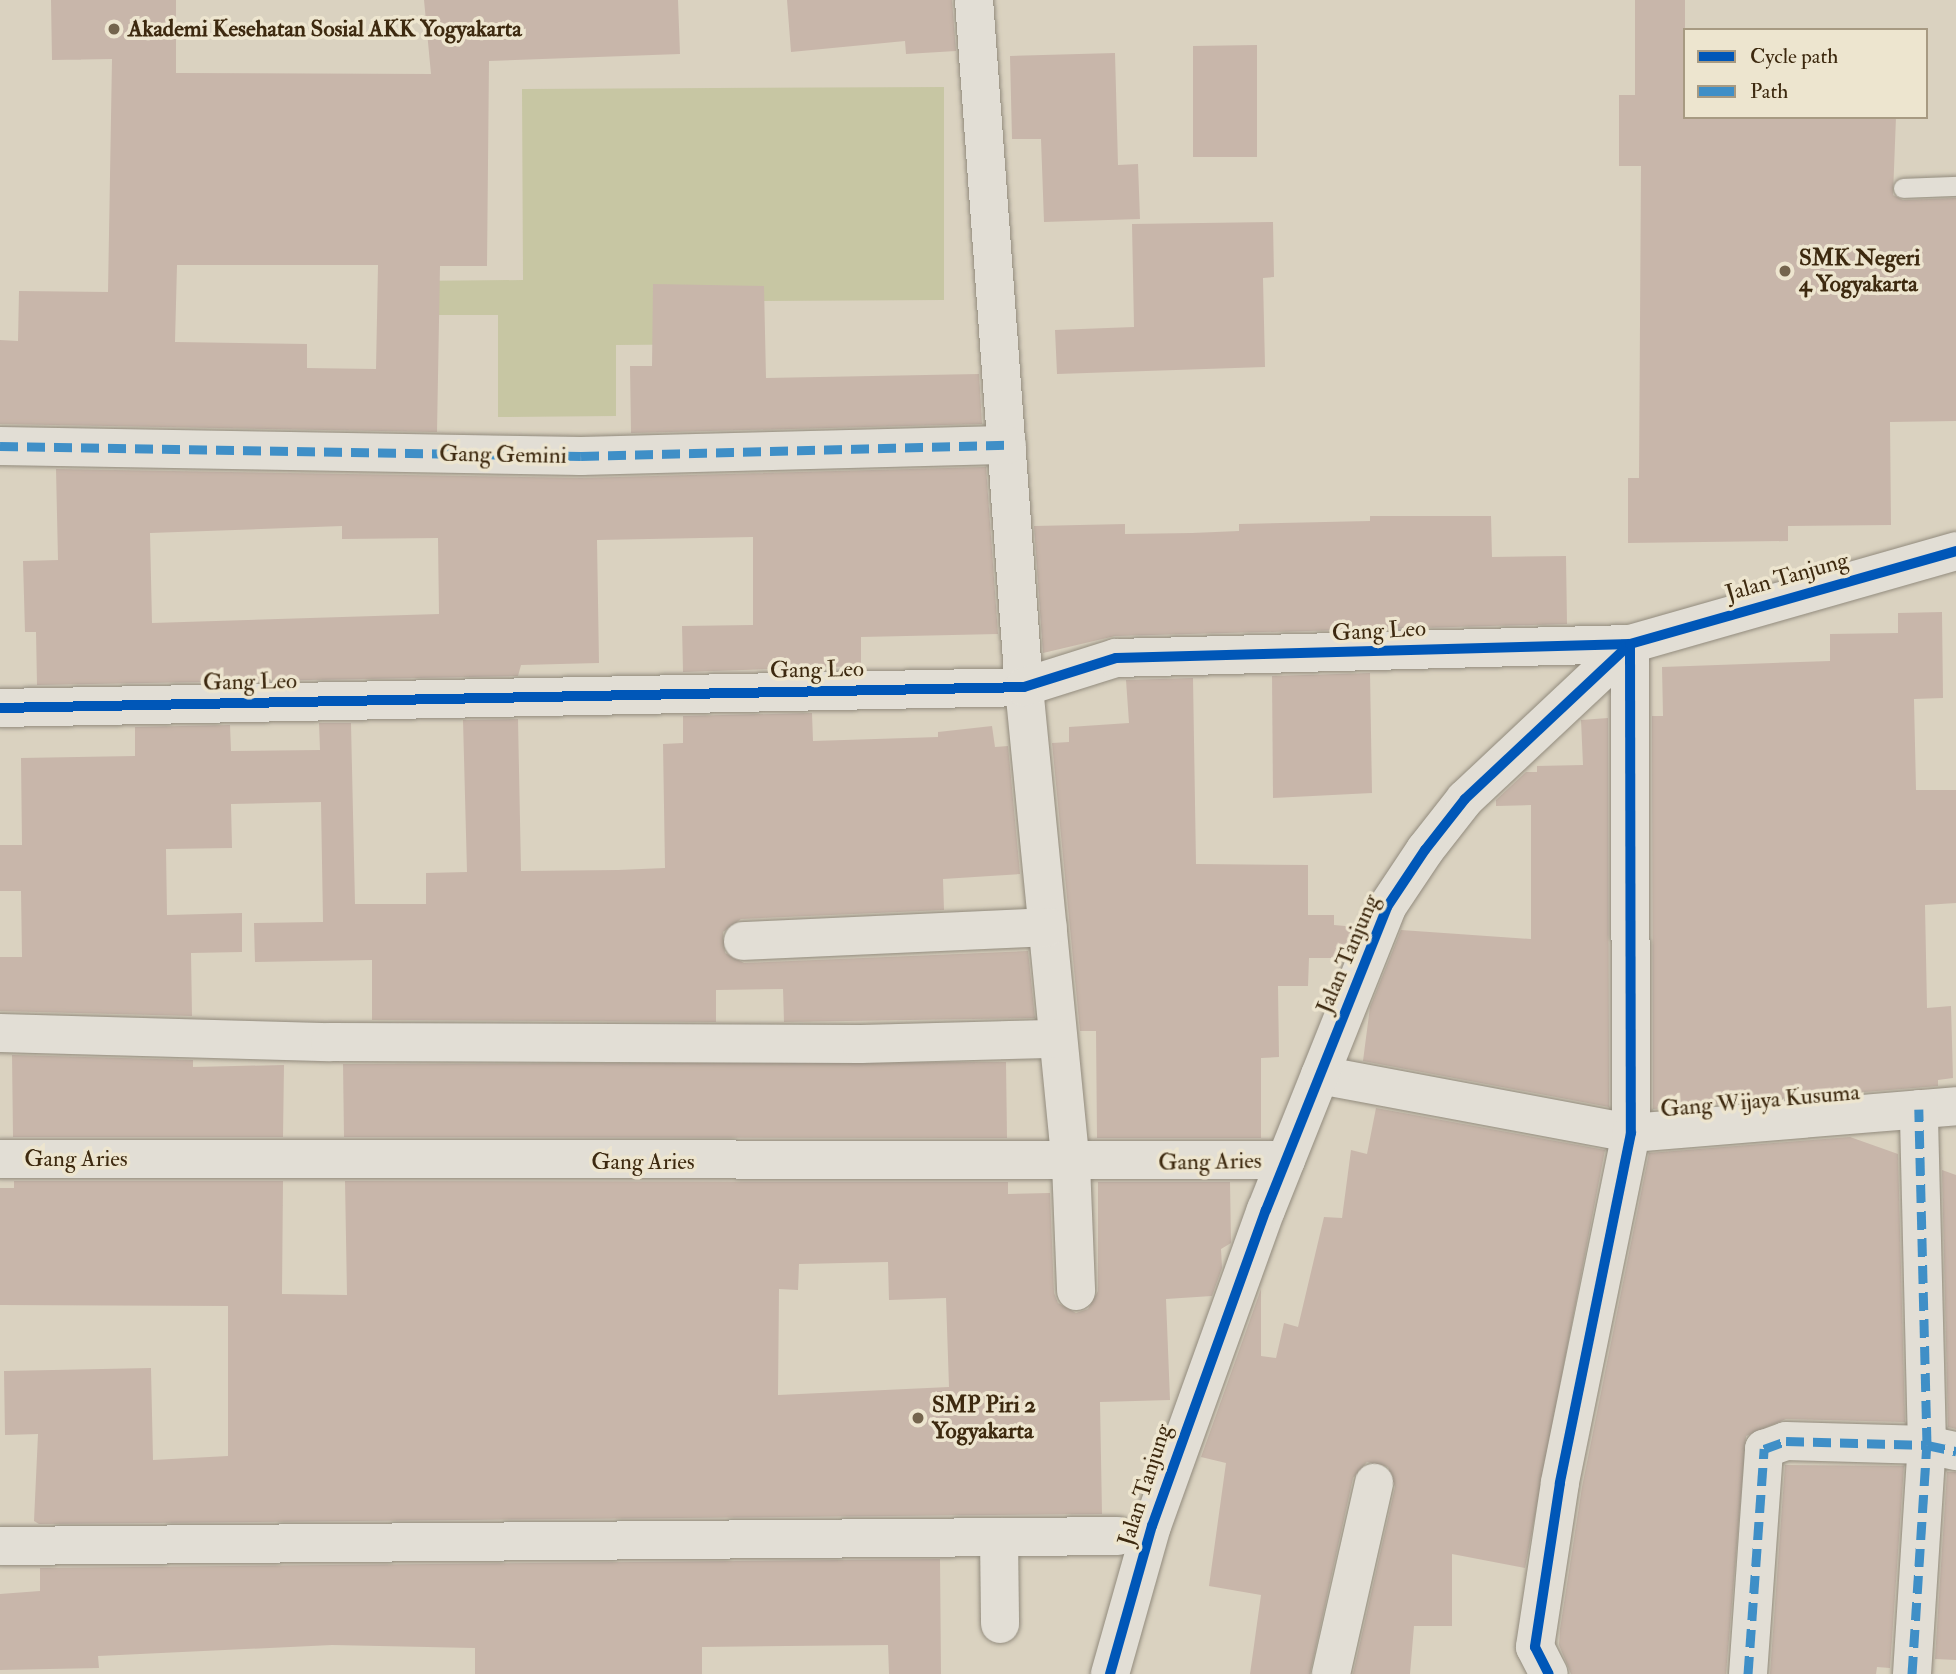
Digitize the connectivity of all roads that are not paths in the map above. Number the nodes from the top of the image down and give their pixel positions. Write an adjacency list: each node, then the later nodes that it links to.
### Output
1 (974, 0): 4 (street)
2 (1956, 186): 3 (lane)
3 (1903, 188)
4 (1007, 445): 5 (street, Gang Gemini); 8 (street)
5 (0, 446)
6 (1956, 551): 7 (street, Jalan Tanjung)
7 (1630, 644): 8 (street, Gang Leo); 14 (street, Jalan Tanjung); 16 (street)
8 (1024, 687): 9 (street, Gang Leo); 10 (street)
9 (0, 708)
10 (1048, 928): 11 (street); 13 (street)
11 (743, 941)
12 (0, 1033): 13 (street)
13 (1058, 1039): 19 (street)
14 (1320, 1075): 16 (street, Gang Wijaya Kusuma); 18 (street, Jalan Tanjung)
15 (1937, 1108): 16 (street, Gang Wijaya Kusuma); 21 (street)
16 (1632, 1133): 29 (street)
17 (0, 1159): 19 (street, Gang Aries)
18 (1286, 1160): 19 (street, Gang Aries); 27 (street, Jalan Tanjung)
19 (1071, 1164): 20 (street)
20 (1076, 1291)
21 (1941, 1448): 30 (street); 31 (street)
22 (1374, 1483): 28 (street)
23 (1118, 1536): 24 (street)
24 (999, 1537): 25 (street); 26 (street)
25 (0, 1546)
26 (1000, 1624)
27 (1110, 1674)
28 (1331, 1674)
29 (1549, 1674)
30 (1748, 1674)
31 (1912, 1674)

